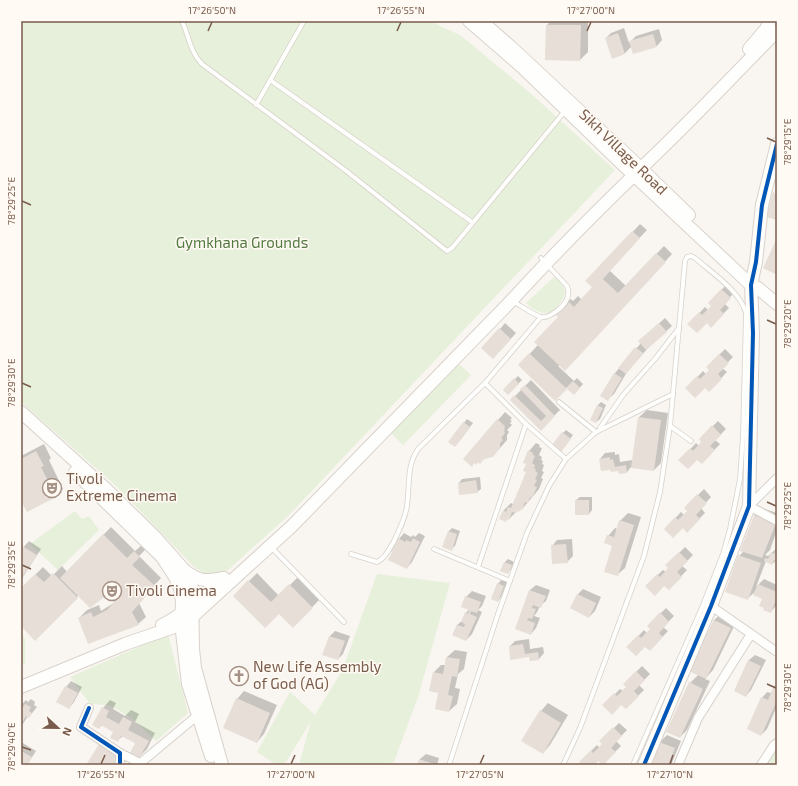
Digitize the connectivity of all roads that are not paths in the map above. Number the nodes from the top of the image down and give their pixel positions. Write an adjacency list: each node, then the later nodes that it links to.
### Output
1 (182, 21): 8 (lane)
2 (304, 21): 7 (lane)
3 (469, 21): 9 (main road)
4 (483, 21): 11 (main road, Sikh Village Road)
5 (770, 21): 11 (main road)
6 (777, 31): 11 (main road)
7 (270, 80): 8 (lane); 12 (lane)
8 (256, 105): 12 (lane)
9 (565, 110): 11 (main road); 12 (lane)
10 (777, 144): 14 (main road)
11 (635, 169): 13 (main road); 14 (main road, Sikh Village Road)
12 (472, 222)
13 (544, 260): 15 (main road); 17 (lane); 37 (main road)
14 (754, 284): 16 (main road, Sikh Village Road); 30 (main road)
15 (512, 300): 17 (lane); 32 (main road)
16 (777, 304)
17 (541, 317): 19 (lane)
18 (679, 328): 20 (lane); 26 (lane); 60 (lane)
19 (485, 383): 24 (lane); 34 (lane)
20 (673, 394): 25 (lane); 26 (lane)
21 (559, 402): 26 (lane)
22 (21, 412): 36 (main road)
23 (21, 422): 42 (main road)
24 (526, 424): 28 (lane); 35 (lane)
25 (670, 426): 27 (lane); 59 (lane)
26 (597, 431): 28 (lane)
27 (691, 441)
28 (566, 459): 38 (lane)
29 (777, 478): 30 (street)
30 (749, 506): 31 (street); 41 (main road)
31 (777, 521)
32 (270, 546): 39 (main road); 43 (lane)
33 (434, 549): 35 (lane)
34 (351, 554)
35 (478, 567): 38 (lane)
36 (185, 571): 37 (main road); 40 (main road)
37 (224, 578): 39 (main road)
38 (510, 580): 58 (lane)
39 (211, 594): 40 (main road); 42 (main road)
40 (192, 604): 42 (main road)
41 (711, 606): 45 (street); 61 (main road)
42 (185, 618): 44 (main road); 46 (main road); 48 (main road); 57 (main road)
43 (344, 622)
44 (167, 629): 46 (main road); 49 (main road)
45 (751, 634): 47 (street); 62 (street)
46 (183, 636): 51 (main road)
47 (777, 652)
48 (21, 679)
49 (21, 687)
50 (89, 708): 53 (street)
51 (198, 715): 54 (street); 56 (main road)
52 (777, 743): 63 (street)
53 (120, 753): 54 (street); 55 (street)
54 (139, 764)
55 (120, 765)
56 (214, 765)
57 (222, 765)
58 (449, 765)
59 (564, 765)
60 (633, 765)
61 (644, 765)
62 (678, 765)
63 (761, 765)

